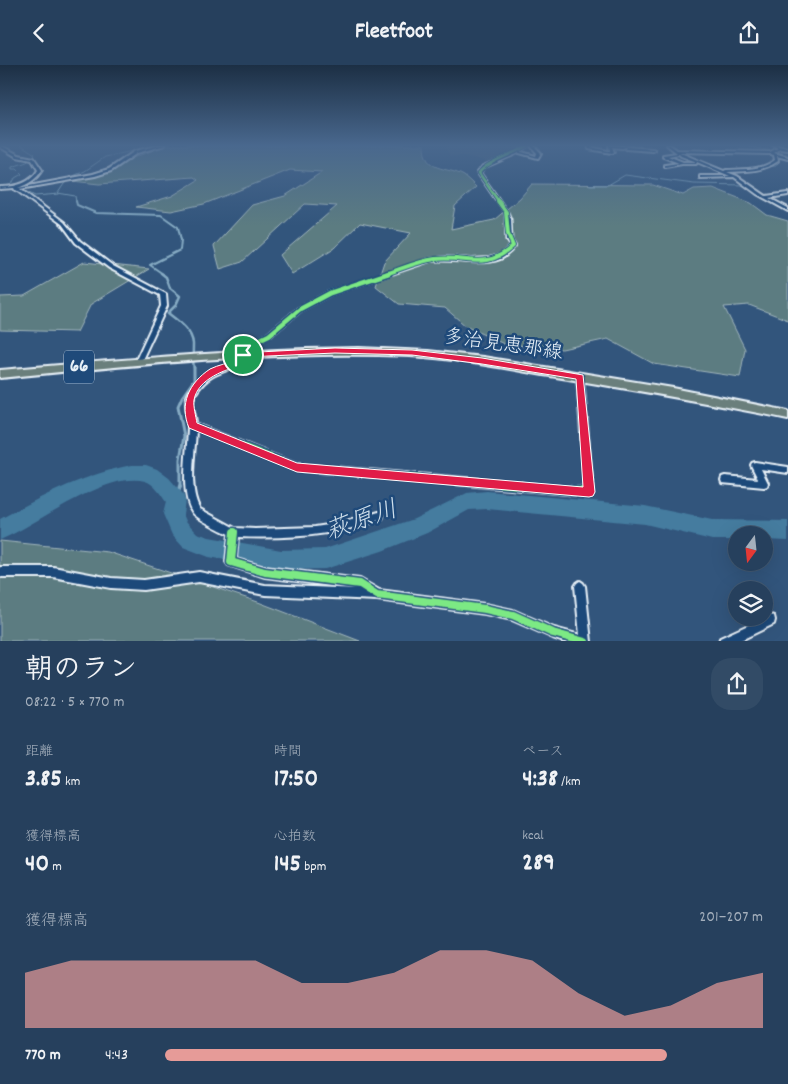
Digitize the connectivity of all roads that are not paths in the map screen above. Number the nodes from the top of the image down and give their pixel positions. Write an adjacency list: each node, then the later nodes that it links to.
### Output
1 (40, 172): 8 (street)
2 (104, 172): 8 (street)
3 (480, 172): 12 (street)
4 (724, 172): 6 (street)
5 (701, 177): 6 (street)
6 (736, 177): 10 (street)
7 (0, 188): 8 (street)
8 (16, 189): 14 (street)
9 (788, 194): 10 (street)
10 (764, 197): 11 (street)
11 (788, 210)
12 (508, 240): 13 (street)
13 (240, 355): 14 (main road, 多治見恵那線 / 66); 16 (main road, 多治見恵那線 / 66); 18 (street)
14 (138, 363): 15 (main road, 多治見恵那線 / 66)
15 (0, 373)
16 (580, 377): 17 (main road, 多治見恵那線 / 66); 18 (street)
17 (788, 415)
18 (192, 425): 22 (street)
19 (788, 470): 20 (street)
20 (725, 480)
21 (379, 516): 22 (street)
22 (234, 532): 25 (street)
23 (0, 572): 25 (street)
24 (580, 586): 27 (street)
25 (377, 595): 27 (street)
26 (755, 626): 28 (street)
27 (585, 641)
28 (724, 641)

